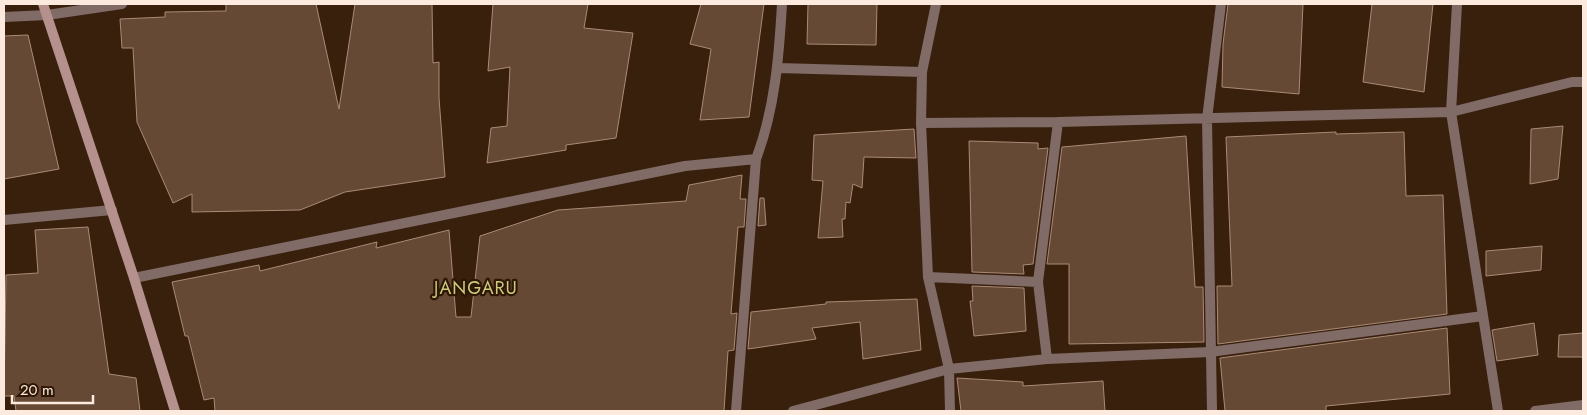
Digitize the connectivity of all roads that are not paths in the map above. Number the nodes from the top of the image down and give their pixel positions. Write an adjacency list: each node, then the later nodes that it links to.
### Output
1 (43, 4): 7 (main road)
2 (122, 4): 7 (street)
3 (782, 4): 9 (street)
4 (936, 4): 10 (street)
5 (1221, 4): 13 (street)
6 (1457, 4): 12 (street)
7 (47, 15): 8 (street); 17 (main road)
8 (4, 17)
9 (778, 68): 10 (street); 16 (street)
10 (922, 72): 15 (street)
11 (1583, 82): 12 (street)
12 (1451, 112): 13 (street); 22 (street)
13 (1207, 119): 14 (street); 23 (street)
14 (1058, 122): 15 (street); 21 (street)
15 (921, 123): 19 (street)
16 (756, 159): 20 (street); 28 (street)
17 (112, 210): 18 (street); 20 (main road)
18 (4, 220)
19 (928, 277): 21 (street); 25 (street)
20 (134, 278): 27 (main road)
21 (1038, 282): 24 (street)
22 (1483, 316): 23 (street); 32 (street)
23 (1210, 352): 24 (street); 31 (street)
24 (1047, 359): 25 (street)
25 (949, 368): 29 (street); 30 (street)
26 (1583, 405): 33 (street)
27 (176, 411)
28 (736, 411)
29 (793, 411)
30 (950, 411)
31 (1212, 411)
32 (1498, 411)
33 (1535, 411)

